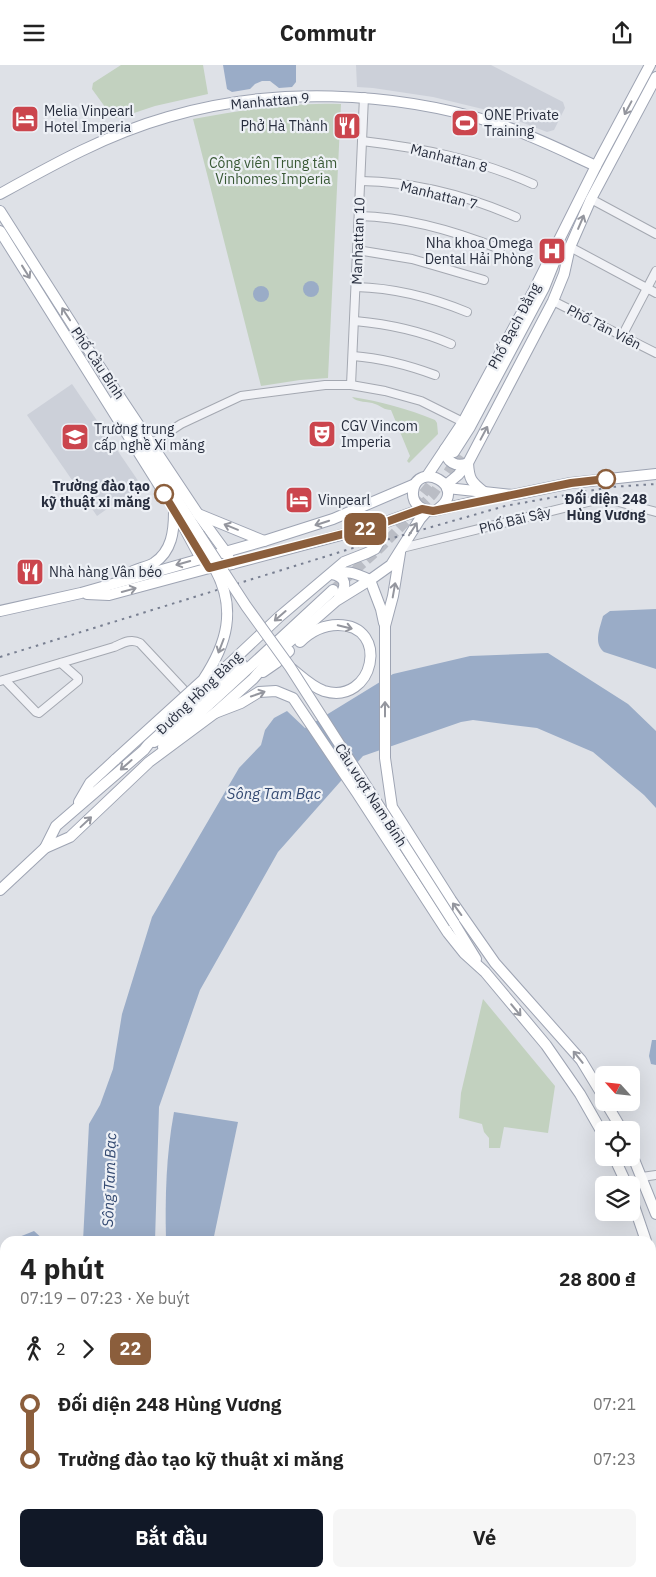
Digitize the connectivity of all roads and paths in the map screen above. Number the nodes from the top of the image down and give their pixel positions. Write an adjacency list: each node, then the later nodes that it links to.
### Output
1 (650, 65): 2 (main road, Phố Bạch Đằng)
2 (643, 79): 3 (street); 6 (main road, Phố Bạch Đằng, one-way to 6)
3 (655, 83): 10 (main road, Phố Bạch Đằng)
4 (364, 97): 5 (street, Manhattan 10); 6 (main road, Manhattan 9); 9 (main road, Manhattan 9)
5 (362, 141): 7 (street, Manhattan 10); 8 (street, Manhattan 8)
6 (596, 166): 14 (main road, Phố Bạch Đằng)
7 (361, 181): 12 (street, Manhattan 10); 13 (street, Manhattan 7)
8 (533, 184)
9 (0, 194)
10 (591, 199): 16 (street); 17 (main road, Phố Bạch Đằng, one-way to 10)
11 (0, 211): 30 (main road, Phố Cầu Bính, one-way to 11)
12 (359, 216): 18 (street); 19 (street, Manhattan 10)
13 (516, 217)
14 (565, 229): 37 (main road, Phố Bạch Đằng); 39 (main road)
15 (0, 231): 33 (main road, Phố Cầu Bính, one-way to 33)
16 (656, 234)
17 (570, 247): 23 (street); 25 (main road, Phố Bạch Đằng); 39 (main road)
18 (500, 249)
19 (357, 250): 21 (street); 22 (street, Manhattan 10)
20 (656, 271): 23 (street)
21 (484, 280)
22 (356, 287): 26 (street); 27 (street, Manhattan 10)
23 (647, 289): 24 (street); 28 (street)
24 (656, 293)
25 (553, 301): 28 (street, Phố Tản Viên); 40 (main road, Phố Bạch Đằng, one-way to 25)
26 (467, 312)
27 (355, 321): 29 (street); 32 (street, Manhattan 10)
28 (622, 336): 31 (street, Phố Tản Viên)
29 (451, 344)
30 (86, 346): 35 (main road, Cầu vượt Nam Bính); 51 (main road, Phố Cầu Bính)
31 (656, 353)
32 (353, 355): 34 (street); 36 (street, Manhattan 10)
33 (80, 357): 35 (main road, Cầu vượt Nam Bính); 47 (main road, Phố Cầu Bính)
34 (435, 375)
35 (100, 376): 53 (main road, Cầu vượt Nam Bính)
36 (351, 385): 37 (street); 38 (street)
37 (463, 422): 39 (main road, Phố Bạch Đằng)
38 (158, 439)
39 (453, 452): 40 (main road); 42 (main road, Phố Bạch Đằng)
40 (468, 463): 44 (main road, Phố Bạch Đằng); 45 (main road)
41 (656, 474): 46 (main road)
42 (427, 476): 43 (main road); 44 (main road)
43 (415, 484): 49 (main road); 54 (main road, one-way to 54)
44 (446, 487): 45 (main road); 48 (main road)
45 (485, 493): 46 (main road)
46 (505, 495): 48 (main road)
47 (174, 509): 58 (main road, Phố Cầu Bính); 63 (main road)
48 (438, 509): 49 (main road)
49 (424, 510): 52 (main road); 55 (main road, Đường Hồng Bàng, one-way to 49)
50 (656, 512): 55 (street, Phố Bãi Sậy)
51 (198, 514): 54 (main road, one-way to 51); 56 (main road, Phố Cầu Bính)
52 (375, 526): 57 (main road); 61 (main road, Đường Hồng Bàng)
53 (199, 533): 69 (main road, Cầu vượt Nam Bính, bridge); 77 (main road, one-way to 77, bridge)
54 (264, 541): 56 (main road); 57 (main road)
55 (401, 550): 62 (main road, Đường Hồng Bàng); 67 (main road, one-way to 55)
56 (225, 551): 58 (main road); 59 (main road, Phố Cầu Bính)
57 (267, 555): 59 (main road)
58 (201, 558): 60 (main road, Phố Cầu Bính); 63 (main road, one-way to 63)
59 (232, 564): 60 (main road)
60 (209, 568): 64 (main road, one-way to 60)
61 (331, 574): 62 (main road); 65 (main road); 74 (main road, Đường Hồng Bàng, one-way to 74)
62 (370, 580): 65 (main road, Đường Hồng Bàng); 67 (main road)
63 (115, 583): 64 (main road)
64 (81, 593): 66 (main road)
65 (336, 601): 70 (main road, Đường Hồng Bàng)
66 (0, 611)
67 (385, 626): 76 (main road, one-way to 67)
68 (61, 663): 71 (street); 71 (street); 72 (street)
69 (290, 667): 70 (main road, Cầu vượt Nam Bính, one-way to 69); 81 (main road, Cầu vượt Nam Bính, bridge)
70 (253, 679): 73 (main road, Đường Hồng Bàng)
71 (3, 680)
72 (183, 689)
73 (215, 713): 75 (main road, Đường Hồng Bàng); 78 (main road, one-way to 78)
74 (144, 750): 75 (main road); 77 (main road, Đường Hồng Bàng, one-way to 77)
75 (149, 762): 79 (main road, Đường Hồng Bàng, one-way to 75)
76 (392, 807): 78 (main road); 82 (main road, one-way to 76)
77 (74, 809): 79 (main road, Đường Hồng Bàng)
78 (374, 819): 83 (main road)
79 (45, 848): 80 (main road, Đường Hồng Bàng)
80 (0, 890)
81 (454, 923): 82 (main road, Cầu vượt Nam Bính); 83 (main road, Cầu vượt Nam Bính)
82 (495, 963): 84 (main road, one-way to 82)
83 (485, 973): 86 (main road, one-way to 86)
84 (590, 1075): 85 (main road); 86 (main road)
85 (595, 1083)
86 (574, 1086): 87 (main road)
87 (595, 1122)
88 (637, 1166): 90 (main road)
89 (656, 1175): 90 (street)
90 (642, 1177): 91 (main road)
91 (656, 1214)
92 (639, 1221): 93 (main road)
93 (644, 1236)

